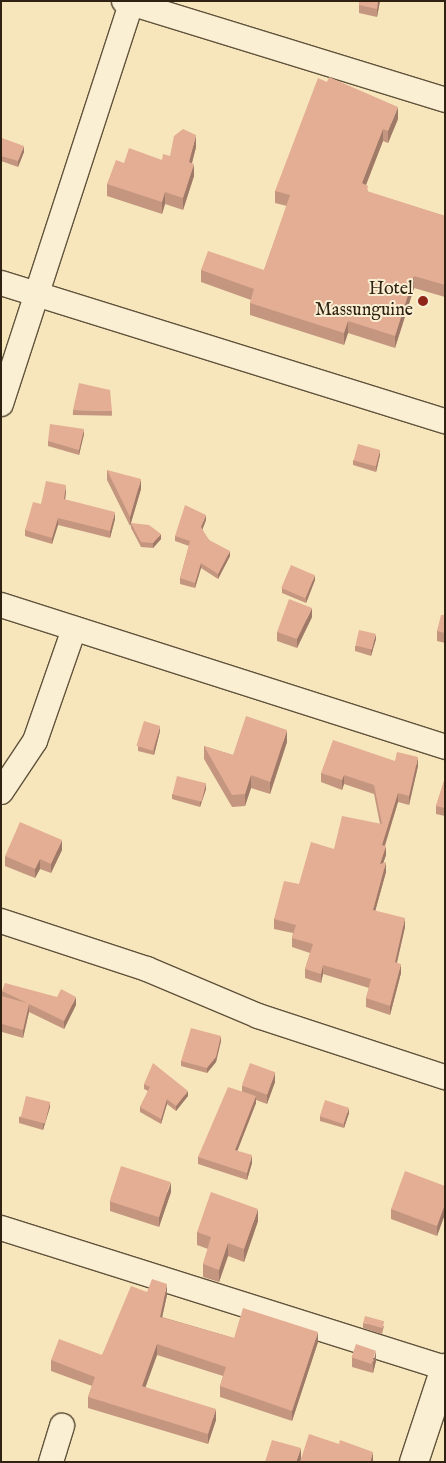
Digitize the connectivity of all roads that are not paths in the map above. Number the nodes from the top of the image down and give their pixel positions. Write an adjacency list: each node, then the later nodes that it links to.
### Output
1 (130, 2): 2 (street); 4 (street)
2 (445, 100)
3 (1, 282): 4 (street)
4 (38, 294): 5 (street); 6 (street)
5 (1, 404)
6 (445, 421)
7 (1, 605): 8 (street)
8 (74, 629): 9 (street); 10 (street)
9 (445, 747)
10 (1, 792)
11 (1, 921): 12 (street)
12 (445, 1077)
13 (1, 1228): 14 (street)
14 (445, 1368): 17 (main road)
15 (62, 1426): 16 (street)
16 (51, 1462)
17 (414, 1462)

